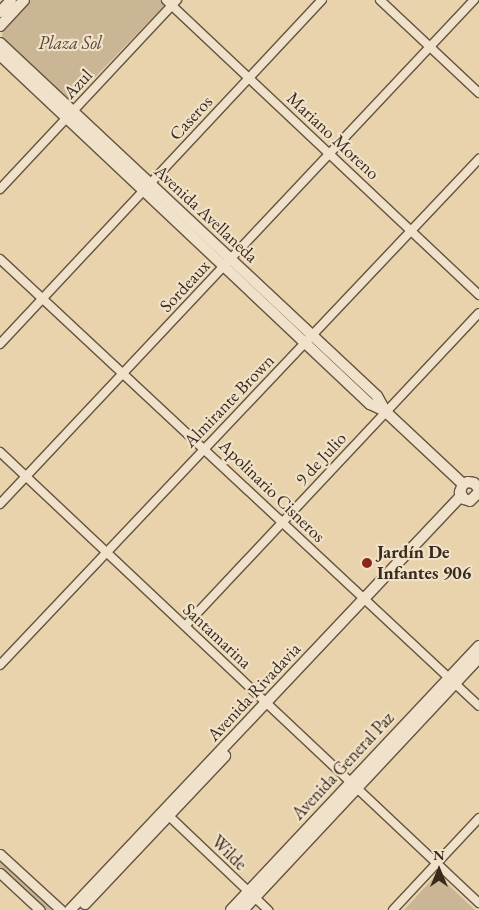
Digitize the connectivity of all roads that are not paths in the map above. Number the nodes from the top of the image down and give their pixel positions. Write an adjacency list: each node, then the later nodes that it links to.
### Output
1 (11, 0): 7 (main road)
2 (24, 0): 8 (main road)
3 (322, 0): 12 (street, Caseros)
4 (380, 0): 10 (street)
5 (474, 0): 10 (street, Sordeaux)
6 (172, 2): 12 (street, Mariano Moreno); 14 (street, Azul)
7 (0, 12)
8 (0, 26)
9 (0, 43): 14 (main road, Avenida Avellaneda)
10 (430, 47): 13 (street); 15 (street, Sordeaux)
11 (0, 55): 14 (main road, Avenida Avellaneda)
12 (249, 78): 15 (street, Mariano Moreno); 17 (street, Caseros)
13 (479, 94)
14 (70, 115): 17 (main road, Avenida Avellaneda); 18 (street, Azul)
15 (329, 154): 19 (street, Mariano Moreno); 21 (street, Sordeaux)
16 (479, 159): 19 (street, Almirante Brown)
17 (147, 187): 21 (main road, Avenida Avellaneda); 23 (street, Caseros)
18 (0, 189)
19 (411, 231): 22 (street, Mariano Moreno); 25 (street, Almirante Brown)
20 (0, 259): 23 (street, Apolinario Cisneros)
21 (227, 263): 25 (main road, Avenida Avellaneda); 27 (street, Sordeaux)
22 (479, 295)
23 (42, 298): 26 (street, Caseros); 27 (street, Apolinario Cisneros)
24 (479, 313): 28 (street, 9 de Julio)
25 (309, 340): 28 (main road, Avenida Avellaneda); 29 (street, Almirante Brown)
26 (0, 344)
27 (123, 374): 29 (street, Apolinario Cisneros); 32 (street, Sordeaux)
28 (386, 412): 33 (main road, Avenida Avellaneda); 35 (street, 9 de Julio)
29 (205, 448): 35 (street, Apolinario Cisneros); 36 (street, Almirante Brown)
30 (0, 452): 32 (street, Santamarina)
31 (479, 472): 33 (main road, Avenida Rivadavia)
32 (26, 477): 34 (street, Sordeaux); 36 (street, Santamarina)
33 (473, 492): 37 (main road, Avenida Rivadavia)
34 (0, 504)
35 (282, 523): 37 (street, Apolinario Cisneros); 38 (street, 9 de Julio)
36 (105, 551): 38 (street, Santamarina); 41 (street, Almirante Brown)
37 (366, 601): 42 (street, Apolinario Cisneros); 43 (main road, Avenida Rivadavia)
38 (185, 626): 43 (street, Santamarina)
39 (479, 646): 42 (main road, Avenida General Paz)
40 (479, 658): 42 (main road, Avenida General Paz)
41 (1, 662)
42 (452, 681): 44 (street, Apolinario Cisneros); 45 (main road, Avenida General Paz)
43 (268, 705): 45 (street, Santamarina); 46 (main road, Avenida Rivadavia); 55 (main road, Avenida Rivadavia)
44 (479, 706)
45 (354, 785): 49 (street, Santamarina); 51 (main road, Avenida General Paz)
46 (169, 816): 51 (street, Wilde); 56 (main road, Avenida Rivadavia)
47 (479, 818): 49 (street)
48 (0, 854): 54 (street)
49 (437, 863): 52 (street, Santamarina); 60 (street)
50 (0, 873): 53 (street)
51 (251, 895): 57 (main road, Avenida General Paz); 58 (main road, Avenida General Paz); 59 (street, Wilde)
52 (479, 903)
53 (40, 910)
54 (61, 910)
55 (70, 910)
56 (80, 910)
57 (231, 910)
58 (243, 910)
59 (268, 910)
60 (393, 910)

